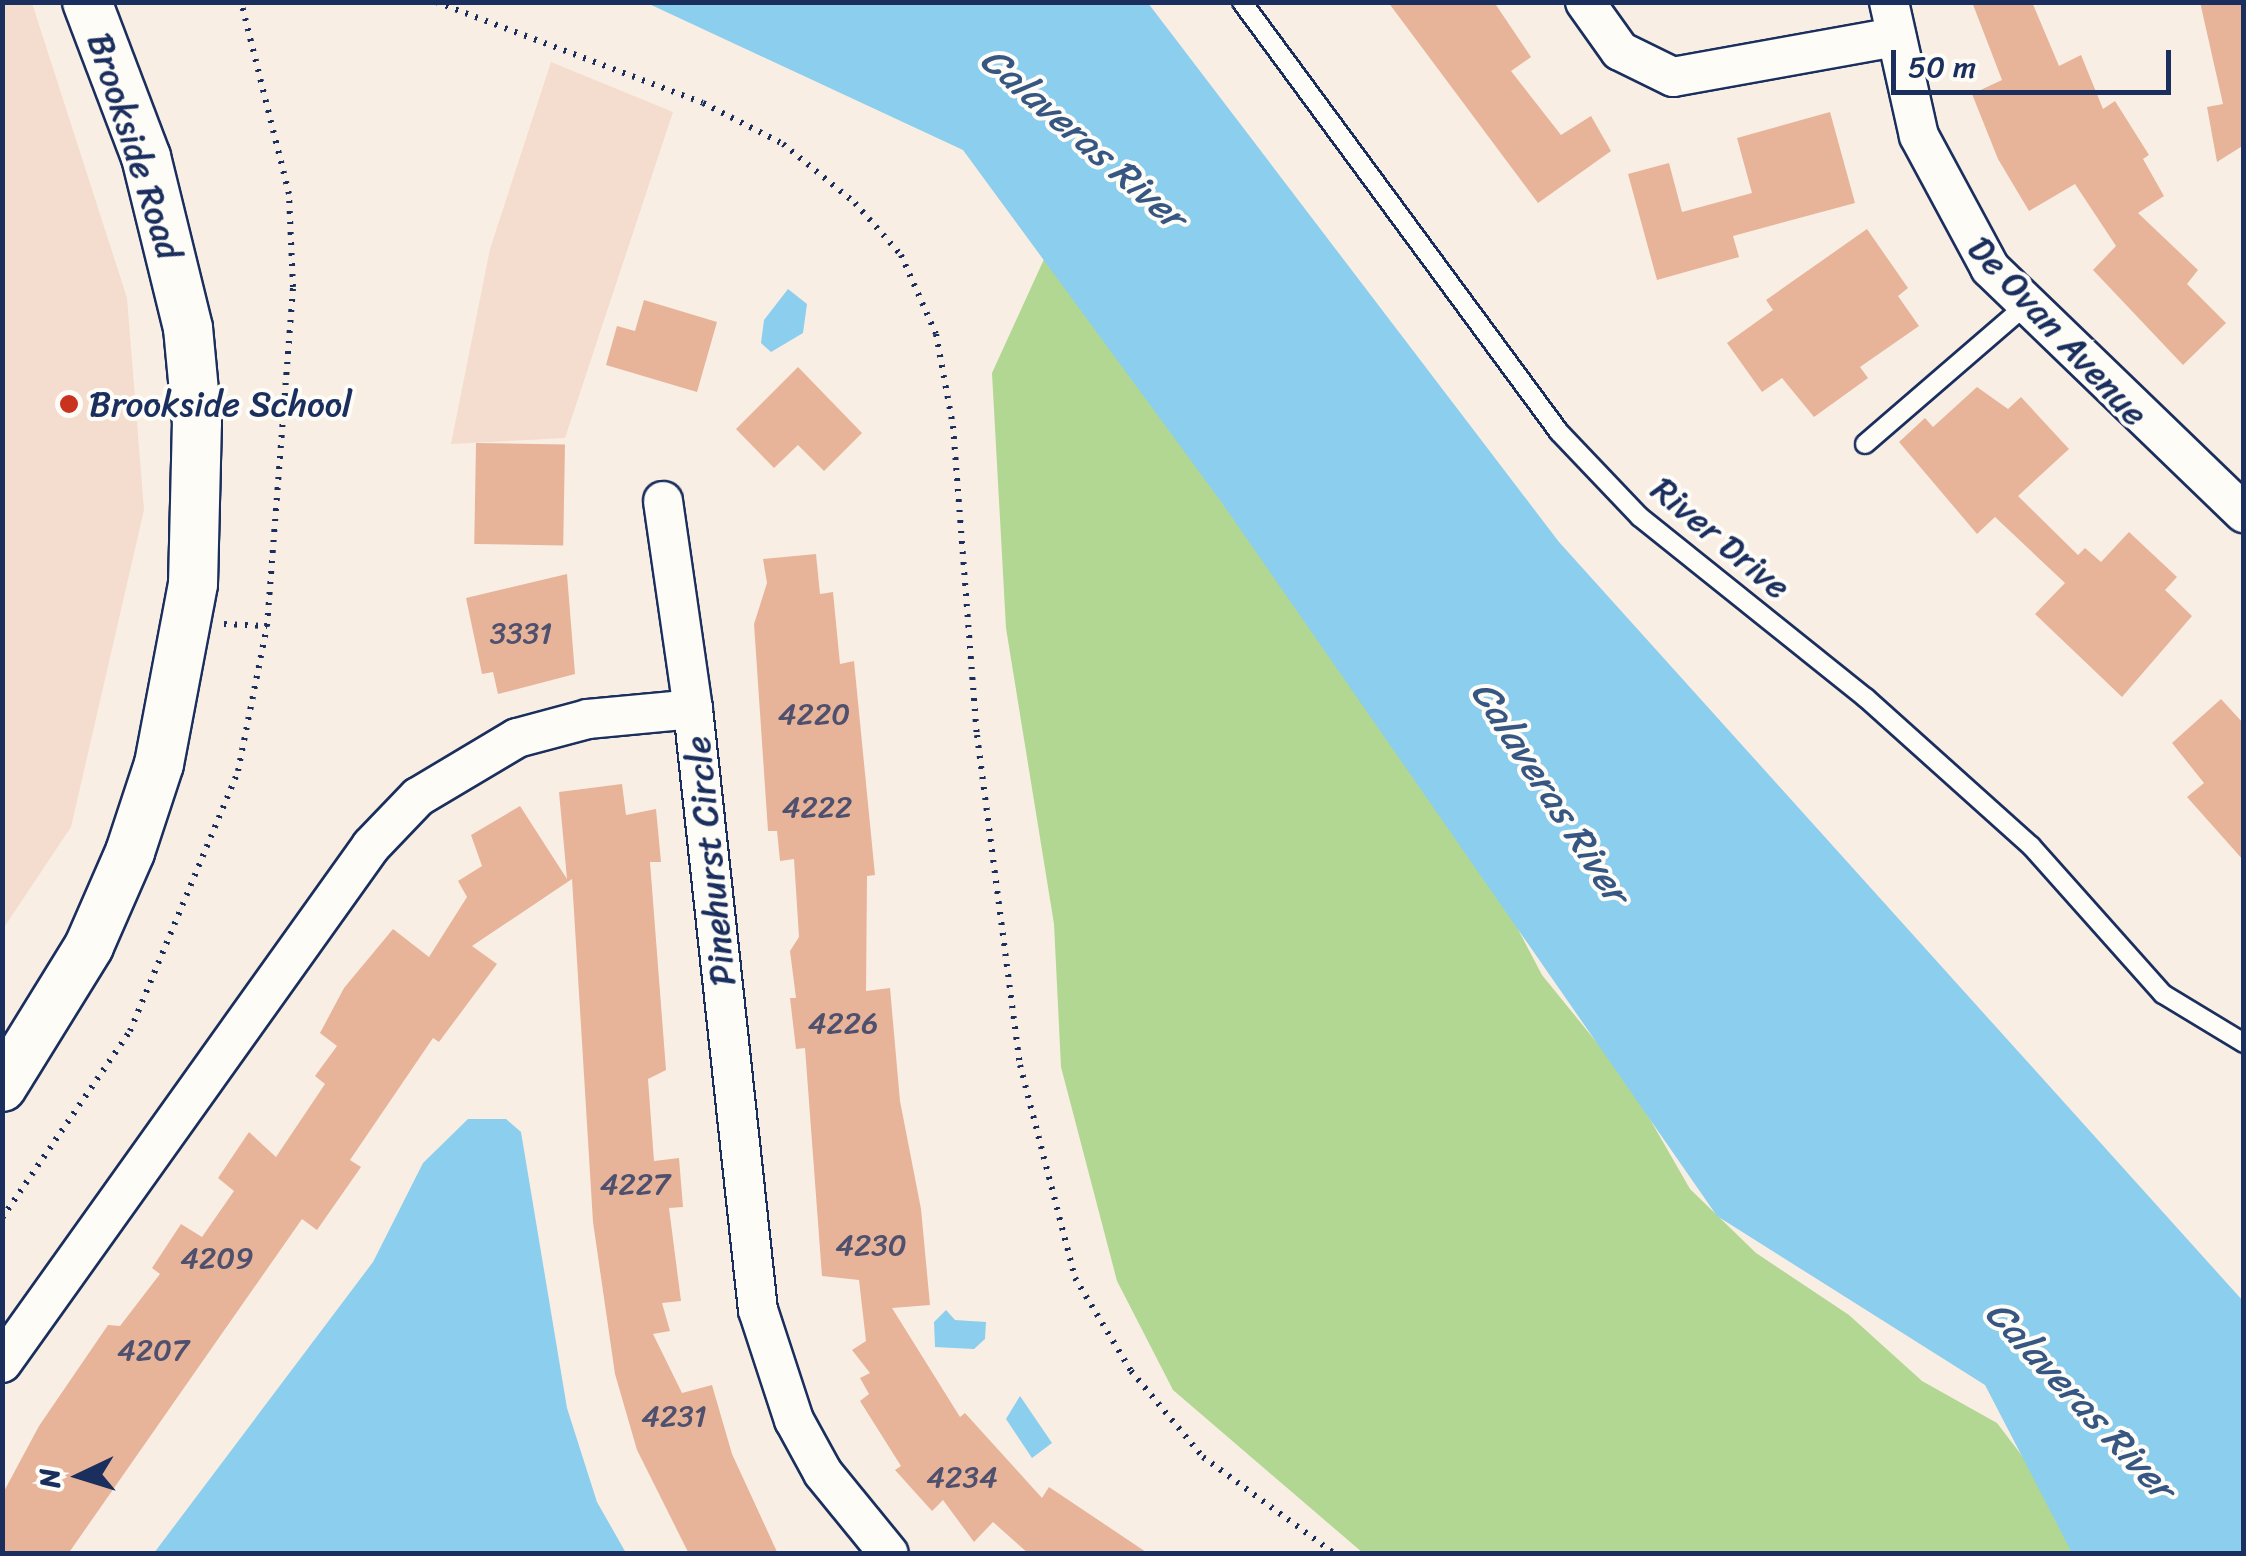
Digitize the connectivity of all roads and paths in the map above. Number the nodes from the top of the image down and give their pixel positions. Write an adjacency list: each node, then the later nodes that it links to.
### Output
1 (87, 2): 12 (street, Brookside Road)
2 (436, 2): 15 (path)
3 (1242, 2): 11 (lane, River Drive)
4 (1585, 2): 5 (street)
5 (1892, 20): 6 (street, De Ovan Avenue)
6 (2026, 305): 7 (lane); 9 (street, De Ovan Avenue)
7 (1865, 444)
8 (662, 501): 10 (street)
9 (2244, 514)
10 (693, 708): 13 (street, Pinehurst Circle); 14 (street, Pinehurst Circle)
11 (2244, 1043)
12 (2, 1087)
13 (2, 1363)
14 (889, 1554)
15 (1335, 1554)

